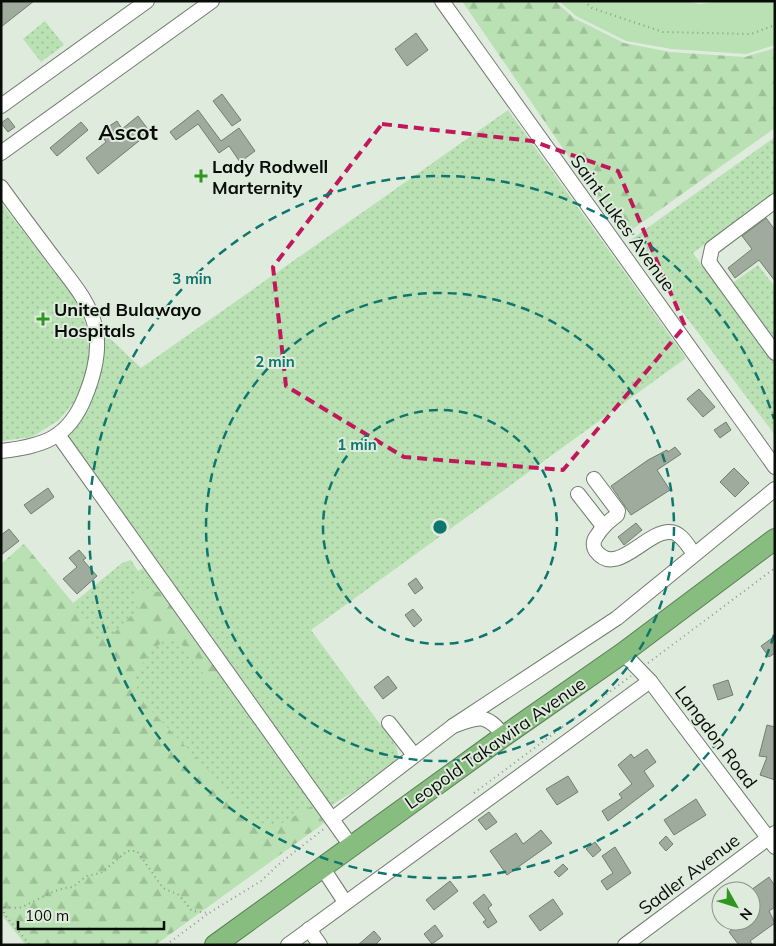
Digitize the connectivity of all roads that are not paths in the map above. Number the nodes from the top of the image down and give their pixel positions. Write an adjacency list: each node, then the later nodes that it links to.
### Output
1 (147, 1): 4 (street)
2 (212, 1): 5 (street)
3 (442, 1): 12 (street, Saint Lukes Avenue)
4 (1, 106)
5 (1, 153)
6 (1, 187): 10 (street)
7 (774, 203): 8 (street)
8 (770, 337): 9 (street)
9 (775, 353)
10 (59, 436): 11 (street); 25 (street)
11 (1, 451)
12 (775, 467)
13 (594, 479): 16 (street)
14 (775, 489): 18 (street)
15 (578, 494): 16 (street)
16 (603, 526): 18 (street)
17 (775, 539): 19 (highway, Leopold Takawira Avenue)
18 (694, 554): 22 (street)
19 (623, 653): 20 (street, Langdon Road); 23 (highway, Leopold Takawira Avenue)
20 (650, 681): 26 (street, Langdon Road); 29 (street)
21 (388, 723): 24 (street)
22 (453, 726): 23 (street); 24 (street)
23 (504, 736): 27 (highway, Leopold Takawira Avenue)
24 (414, 755): 25 (street)
25 (333, 820): 27 (street)
26 (773, 839): 34 (street, Sadler Avenue)
27 (351, 846): 28 (highway, Leopold Takawira Avenue)
28 (322, 867): 29 (street); 31 (highway, Leopold Takawira Avenue)
29 (345, 902): 30 (street)
30 (309, 929): 32 (street); 33 (street)
31 (215, 945)
32 (288, 945)
33 (320, 945)
34 (625, 945)

